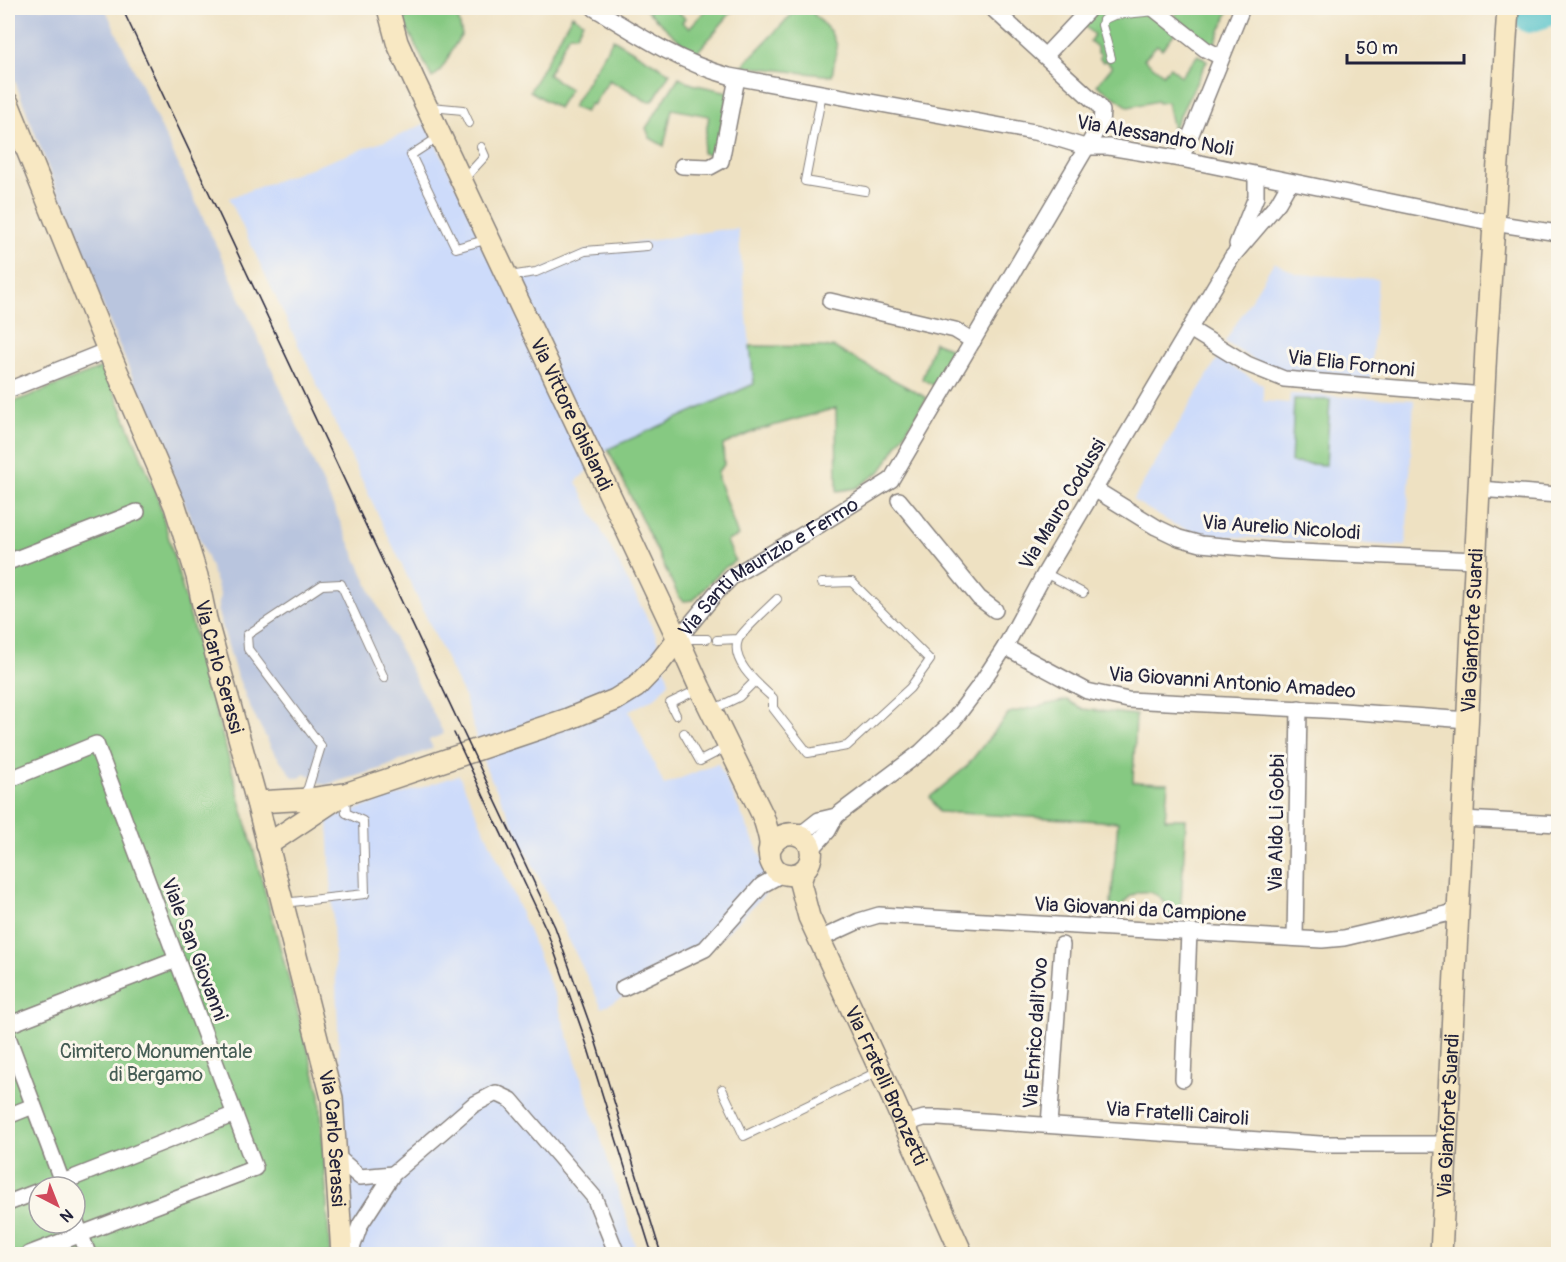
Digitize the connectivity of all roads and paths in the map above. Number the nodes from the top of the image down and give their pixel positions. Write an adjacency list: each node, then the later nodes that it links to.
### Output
1 (388, 8): 14 (street, Via Vittore Ghislandi)
2 (594, 8): 11 (street, Via Alessandro Noli)
3 (992, 8): 8 (street)
4 (1090, 8): 8 (street)
5 (1242, 8): 9 (street)
6 (1508, 8): 25 (street, Via Gianforte Suardi)
7 (1155, 9): 9 (street); 10 (lane)
8 (1045, 56): 18 (street, Via Santi Maurizio e Fermo)
9 (1221, 57): 19 (street)
10 (1111, 58)
11 (737, 78): 12 (street, Via Alessandro Noli); 20 (street)
12 (822, 93): 18 (street, Via Alessandro Noli); 24 (lane)
13 (8, 103): 34 (street, Via Carlo Serassi)
14 (427, 107): 15 (lane); 16 (street, Via Vittore Ghislandi)
15 (469, 123)
16 (441, 136): 22 (street, Via Vittore Ghislandi); 27 (lane)
17 (481, 147): 22 (lane)
18 (1085, 147): 19 (street, Via Alessandro Noli); 33 (street, Via Santi Maurizio e Fermo)
19 (1181, 159): 21 (street, Via Alessandro Noli)
20 (682, 166)
21 (1256, 175): 23 (street, Via Alessandro Noli); 29 (street)
22 (462, 181): 27 (street, Via Vittore Ghislandi)
23 (1290, 182): 25 (street, Via Alessandro Noli); 29 (street, Via Mauro Codussi)
24 (865, 191)
25 (1494, 223): 26 (street, Via Alessandro Noli); 36 (street, Via Gianforte Suardi)
26 (1558, 232)
27 (490, 238): 30 (street, Via Vittore Ghislandi)
28 (647, 246): 30 (lane)
29 (1232, 257): 32 (street, Via Mauro Codussi)
30 (507, 276): 49 (street, Via Vittore Ghislandi)
31 (830, 301): 33 (street)
32 (1190, 329): 36 (street, Via Elia Fornoni); 38 (street, Via Mauro Codussi)
33 (973, 340): 49 (street, Via Santi Maurizio e Fermo)
34 (108, 350): 35 (street); 66 (street, Via Carlo Serassi)
35 (8, 390)
36 (1484, 395): 37 (street, Via Gianforte Suardi)
37 (1479, 489): 39 (street); 42 (street, Via Gianforte Suardi)
38 (1096, 490): 42 (street, Via Aurelio Nicolodi); 44 (street, Via Mauro Codussi)
39 (1558, 495)
40 (899, 500): 48 (street)
41 (137, 512): 43 (street)
42 (1476, 560): 60 (street, Via Gianforte Suardi)
43 (8, 562)
44 (1046, 573): 46 (lane); 53 (street, Via Mauro Codussi)
45 (822, 583): 55 (lane)
46 (1083, 593)
47 (777, 599): 51 (lane)
48 (995, 610)
49 (678, 639): 50 (lane); 56 (street, Via Vittore Ghislandi); 64 (street, Via Santi Maurizio e Fermo)
50 (707, 639)
51 (738, 639): 52 (lane); 55 (lane)
52 (717, 640)
53 (1005, 647): 57 (street, Via Giovanni Antonio Amadeo); 68 (street, Via Mauro Codussi)
54 (384, 678): 65 (lane)
55 (755, 681): 58 (lane)
56 (700, 688): 58 (street, Via Vittore Ghislandi); 59 (lane)
57 (1299, 708): 60 (street, Via Giovanni Antonio Amadeo); 77 (street, Via Aldo Li Gobbi)
58 (711, 711): 62 (street, Via Vittore Ghislandi)
59 (676, 715)
60 (1468, 720): 69 (street, Via Gianforte Suardi)
61 (684, 733): 62 (lane)
62 (728, 747): 67 (street, Via Vittore Ghislandi)
63 (8, 780): 80 (street, Viale San Giovanni)
64 (345, 794): 65 (street, Via Santi Maurizio e Fermo); 72 (street, Via Santi Maurizio e Fermo); 74 (lane)
65 (307, 795): 66 (street, Via Santi Maurizio e Fermo)
66 (257, 802): 72 (street, Via Carlo Serassi)
67 (763, 816): 71 (street, Via Vittore Ghislandi); 73 (street, Via Vittore Ghislandi)
68 (836, 816): 71 (street, Via Mauro Codussi); 73 (street, Via Mauro Codussi)
69 (1463, 819): 70 (street); 75 (street, Via Gianforte Suardi)
70 (1558, 824)
71 (791, 833): 73 (street); 73 (street, Via Vittore Ghislandi)
72 (267, 844): 74 (street, Via Carlo Serassi)
73 (787, 863): 78 (street, Via Fratelli Bronzetti); 81 (street)
74 (282, 903): 93 (street, Via Carlo Serassi)
75 (1458, 911): 77 (street, Via Giovanni da Campione); 92 (street, Via Gianforte Suardi)
76 (1189, 932): 77 (street, Via Giovanni da Campione); 78 (street, Via Giovanni da Campione); 85 (street)
77 (1295, 938)
78 (820, 939): 84 (street, Via Fratelli Bronzetti)
79 (1062, 945): 91 (street, Via Enrico dall'Ovo)
80 (177, 960): 82 (street); 88 (street, Viale San Giovanni)
81 (622, 988)
82 (8, 1025)
83 (8, 1037): 87 (street)
84 (880, 1070): 86 (lane); 90 (street, Via Fratelli Bronzetti)
85 (1183, 1079)
86 (722, 1089)
87 (33, 1106): 89 (street); 95 (street)
88 (235, 1114): 96 (street); 99 (street, Viale San Giovanni)
89 (8, 1116)
90 (904, 1124): 91 (street, Via Fratelli Cairoli); 107 (street, Via Fratelli Bronzetti)
91 (1049, 1125): 92 (street, Via Fratelli Cairoli)
92 (1447, 1144): 108 (street, Via Gianforte Suardi)
93 (336, 1156): 94 (street); 104 (street, Via Carlo Serassi)
94 (393, 1174): 105 (street); 106 (street)
95 (55, 1175)
96 (83, 1175)
97 (27, 1196): 98 (street)
98 (8, 1203)
99 (87, 1231)
100 (77, 1235): 102 (street)
101 (80, 1235): 103 (street)
102 (29, 1254)
103 (88, 1254)
104 (342, 1254)
105 (350, 1254)
106 (617, 1254)
107 (962, 1254)
108 (1442, 1254)

